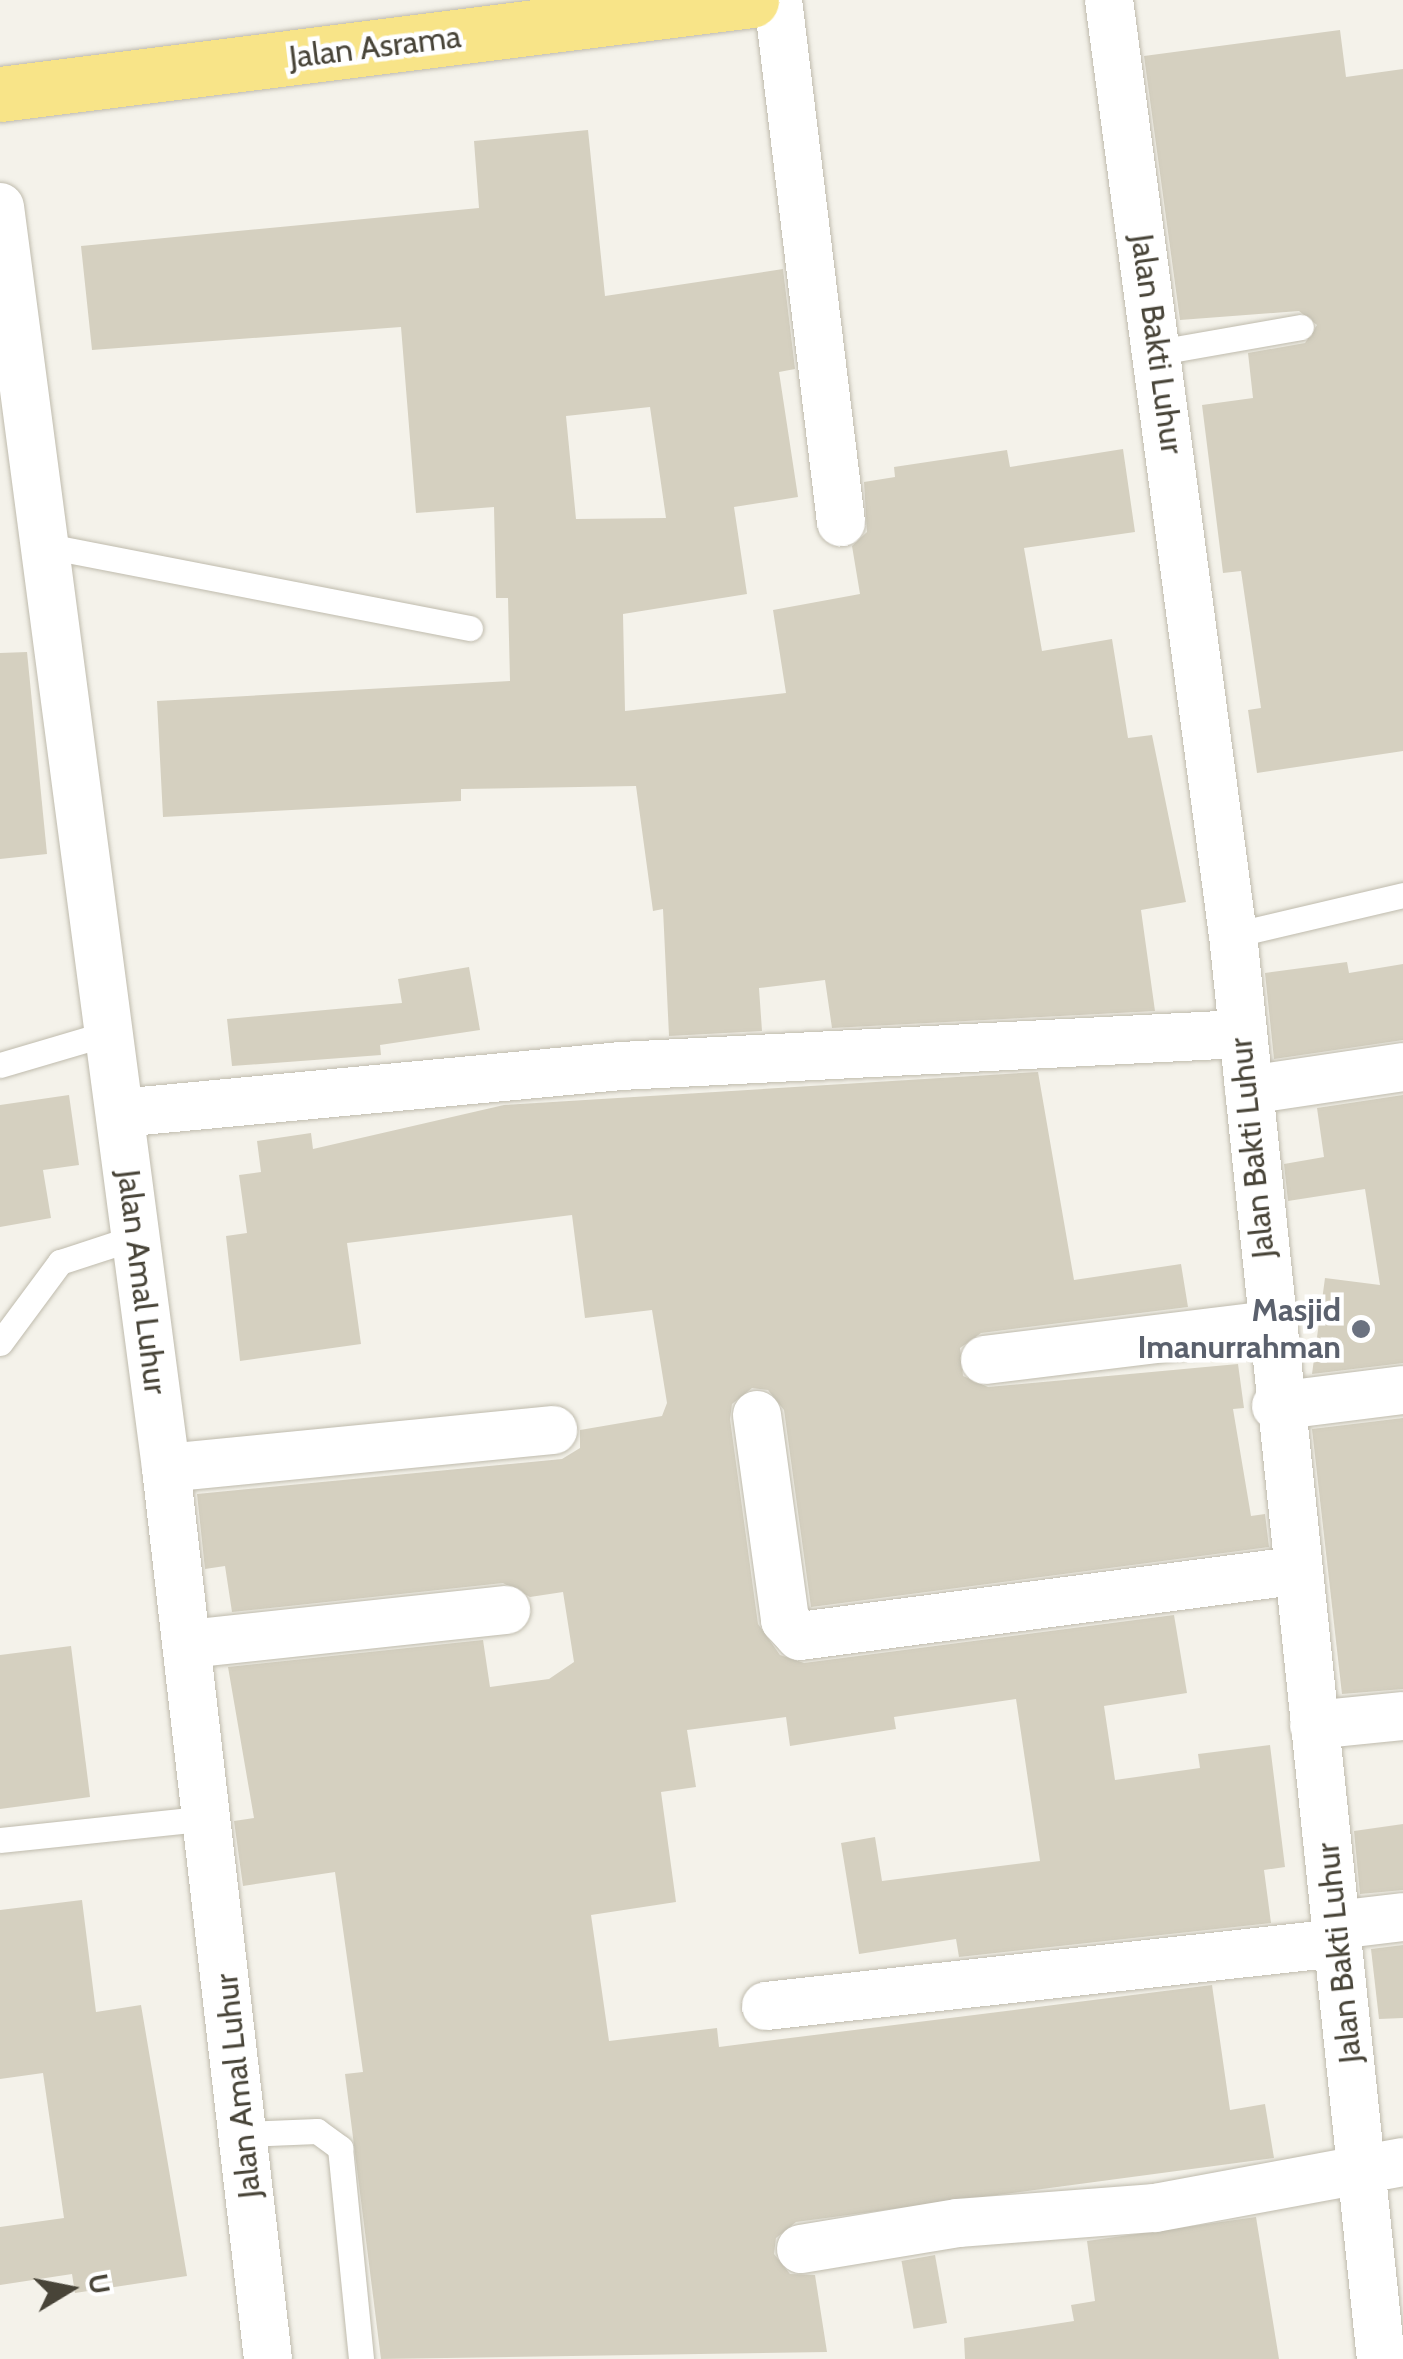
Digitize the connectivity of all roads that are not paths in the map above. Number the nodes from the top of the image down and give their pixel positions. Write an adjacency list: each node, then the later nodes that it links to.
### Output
1 (751, 0): 4 (highway, Jalan Asrama)
2 (778, 0): 8 (street)
3 (1109, 0): 7 (street, Jalan Bakti Luhur)
4 (0, 94)
5 (0, 207): 9 (street, Jalan Amal Luhur)
6 (1301, 326): 7 (lane)
7 (1159, 352): 12 (street, Jalan Bakti Luhur)
8 (841, 522)
9 (42, 545): 10 (lane); 13 (street, Jalan Amal Luhur)
10 (470, 628)
11 (1403, 895): 12 (lane)
12 (1233, 936): 14 (street, Jalan Bakti Luhur)
13 (110, 1033): 15 (lane); 18 (street, Jalan Amal Luhur)
14 (1239, 1034): 17 (street, Jalan Bakti Luhur); 18 (street)
15 (0, 1065)
16 (1403, 1067): 17 (street)
17 (1250, 1090): 20 (street, Jalan Bakti Luhur)
18 (120, 1112): 19 (street, Jalan Amal Luhur)
19 (136, 1236): 21 (lane); 27 (street, Jalan Amal Luhur)
20 (1270, 1325): 22 (street); 24 (street, Jalan Bakti Luhur)
21 (0, 1344)
22 (985, 1360)
23 (1403, 1390): 24 (street)
24 (1276, 1406): 28 (street, Jalan Bakti Luhur)
25 (757, 1415): 28 (street)
26 (552, 1430): 27 (street)
27 (166, 1468): 30 (street, Jalan Amal Luhur)
28 (1295, 1571): 32 (street, Jalan Bakti Luhur)
29 (506, 1610): 30 (street)
30 (188, 1644): 33 (street, Jalan Amal Luhur)
31 (1403, 1716): 32 (street)
32 (1314, 1725): 36 (street, Jalan Bakti Luhur)
33 (209, 1818): 34 (lane); 38 (street, Jalan Amal Luhur)
34 (0, 1840)
35 (1403, 1916): 36 (street)
36 (1337, 1934): 37 (street); 39 (street, Jalan Bakti Luhur)
37 (766, 2006)
38 (244, 2134): 41 (street, Jalan Amal Luhur); 42 (lane)
39 (1384, 2164): 40 (street); 43 (street, Jalan Bakti Luhur)
40 (801, 2248)
41 (268, 2359)
42 (362, 2359)
43 (1381, 2359)

